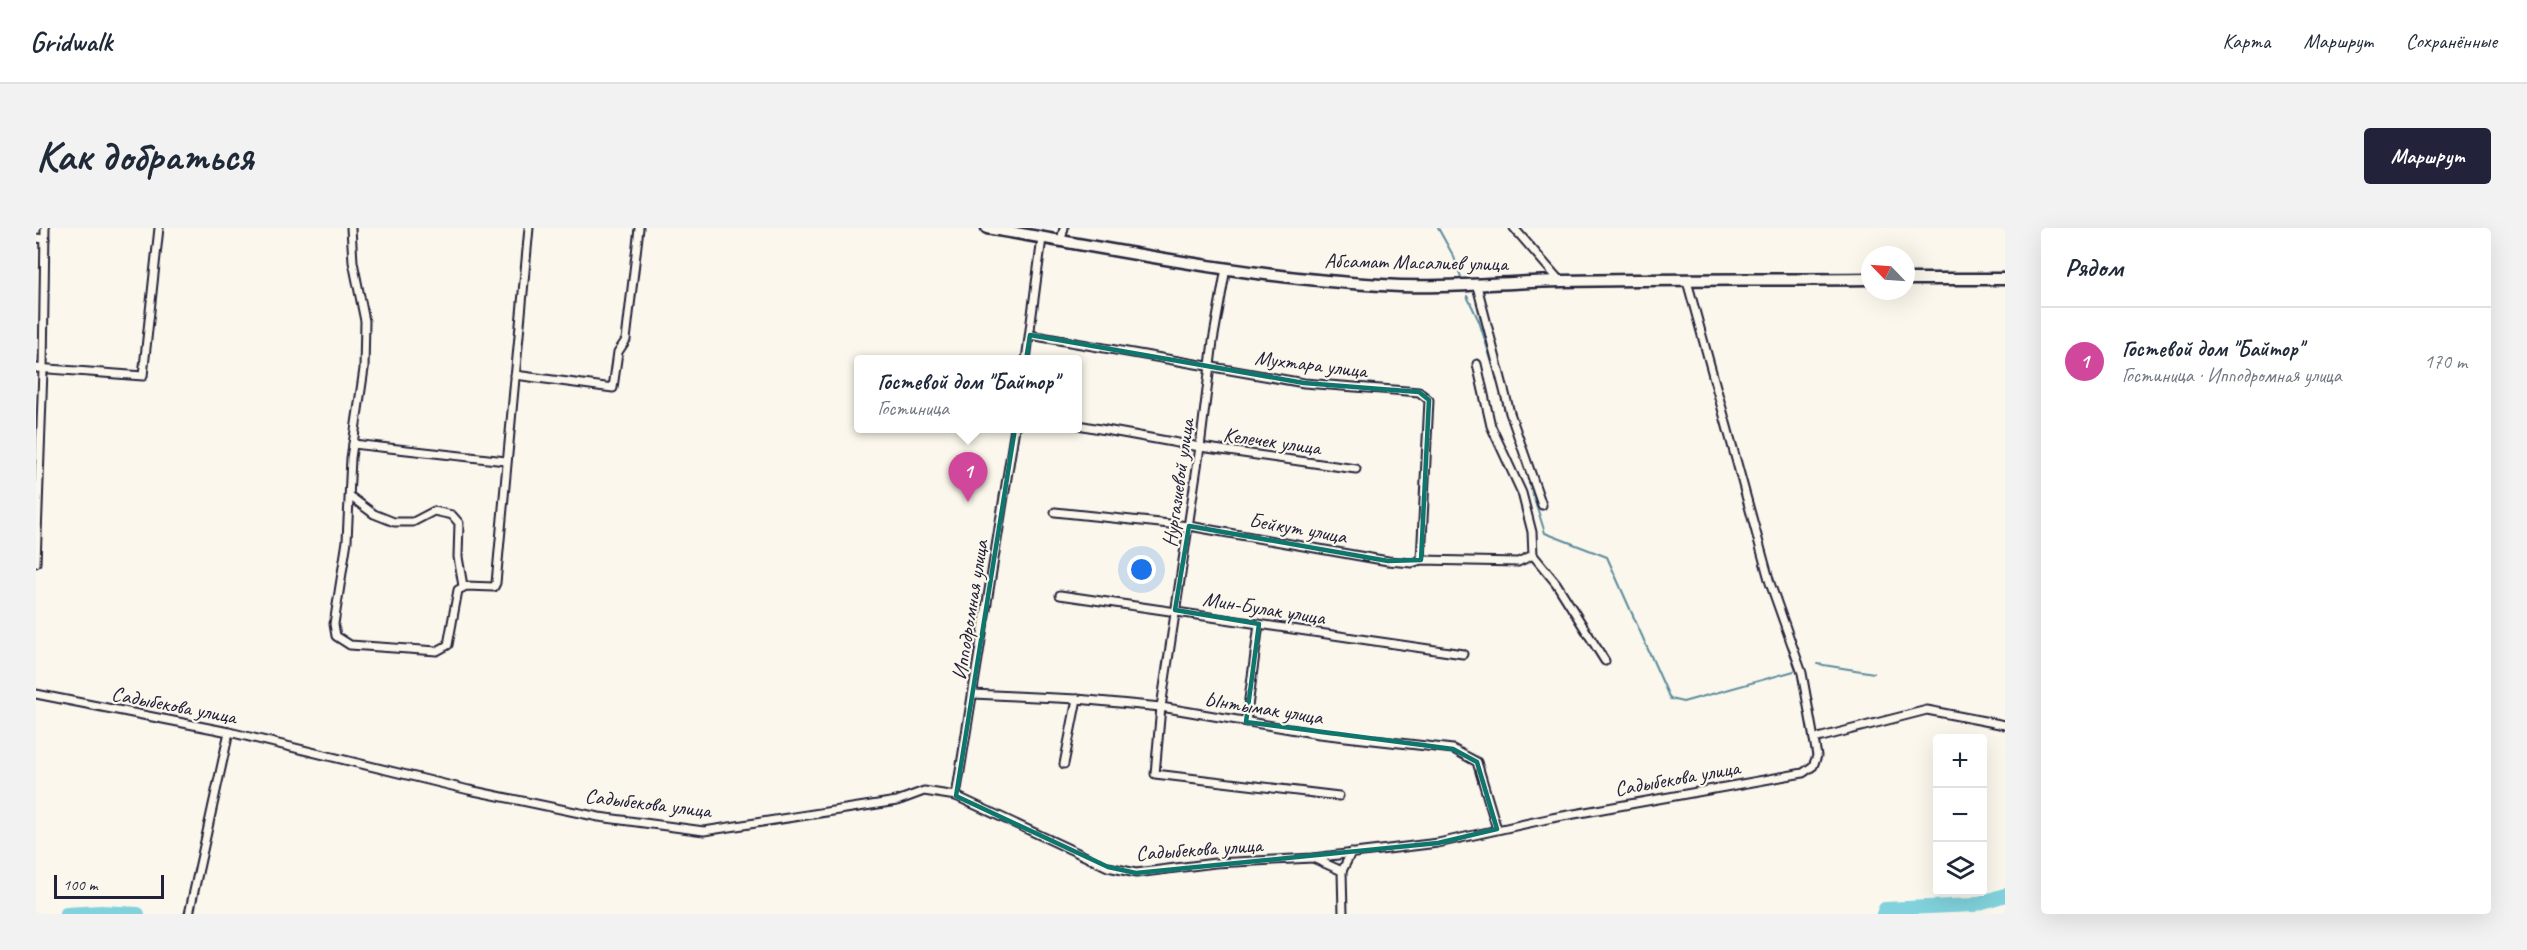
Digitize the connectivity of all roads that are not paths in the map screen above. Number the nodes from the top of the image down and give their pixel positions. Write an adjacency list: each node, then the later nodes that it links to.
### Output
1 (45, 228): 11 (street)
2 (159, 228): 24 (street)
3 (351, 228): 28 (street)
4 (529, 228): 25 (street)
5 (639, 228): 25 (street)
6 (987, 228): 9 (street, Абсамат Масалиев улица)
7 (1064, 228): 12 (street)
8 (1514, 228): 17 (street)
9 (1042, 237): 12 (street, Абсамат Масалиев улица); 20 (street)
10 (36, 238): 11 (street)
11 (45, 239): 24 (street)
12 (1061, 240): 13 (street, Абсамат Масалиев улица)
13 (1226, 268): 19 (street, Абсамат Масалиев улица); 23 (street, Нургазиевой улица)
14 (1861, 279): 18 (street, Абсамат Масалиев улица)
15 (1915, 279): 16 (street)
16 (2005, 279)
17 (1560, 281): 18 (street, Абсамат Масалиев улица); 19 (street, Абсамат Масалиев улица)
18 (1686, 281): 53 (street, Садыбекова улица)
19 (1477, 286): 34 (street)
20 (1030, 335): 21 (street); 23 (street, Мухтара улица)
21 (1027, 355)
22 (1477, 364): 37 (street)
23 (1211, 366): 29 (street, Нургазиевой улица); 38 (street, Мухтара улица)
24 (40, 369): 32 (street)
25 (515, 375): 30 (street)
26 (1082, 426): 29 (street, Келечек улица)
27 (1014, 433): 47 (street, Ипподромная улица)
28 (353, 444): 30 (street); 33 (street)
29 (1200, 447): 31 (street, Келечек улица); 36 (street, Нургазиевой улица)
30 (507, 461): 40 (street)
31 (1356, 469)
32 (38, 475): 39 (street)
33 (351, 497): 40 (street); 40 (street)
34 (1542, 505)
35 (1055, 512): 36 (street, Бейкут улица)
36 (1189, 526): 38 (street, Бейкут улица); 42 (street, Нургазиевой улица)
37 (1533, 555): 38 (street, Бейкут улица); 45 (street)
38 (1421, 560)
39 (36, 563)
40 (463, 586)
41 (1060, 595): 42 (street, Мин-Булак улица)
42 (1176, 610): 43 (street, Мин-Булак улица); 49 (street, Нургазиевой улица)
43 (1259, 624): 44 (street, Мин-Булак улица); 50 (street)
44 (1463, 654)
45 (1605, 661)
46 (36, 694): 52 (street, Садыбекова улица)
47 (974, 694): 48 (street, Ынтымак улица); 55 (street, Ипподромная улица)
48 (1077, 699): 49 (street, Ынтымак улица); 54 (street)
49 (1161, 707): 50 (street, Ынтымак улица); 56 (street, Нургазиевой улица)
50 (1246, 722): 57 (street, Ынтымак улица)
51 (2005, 724): 53 (street)
52 (229, 732): 55 (street, Садыбекова улица); 61 (street)
53 (1814, 739): 57 (street, Садыбекова улица)
54 (1064, 764)
55 (957, 796): 59 (street, Садыбекова улица)
56 (1339, 796)
57 (1497, 829): 58 (street, Садыбекова улица)
58 (1351, 853): 59 (street, Садыбекова улица); 60 (street)
59 (1313, 858): 60 (street)
60 (1342, 871): 62 (street)
61 (189, 914)
62 (1343, 914)

